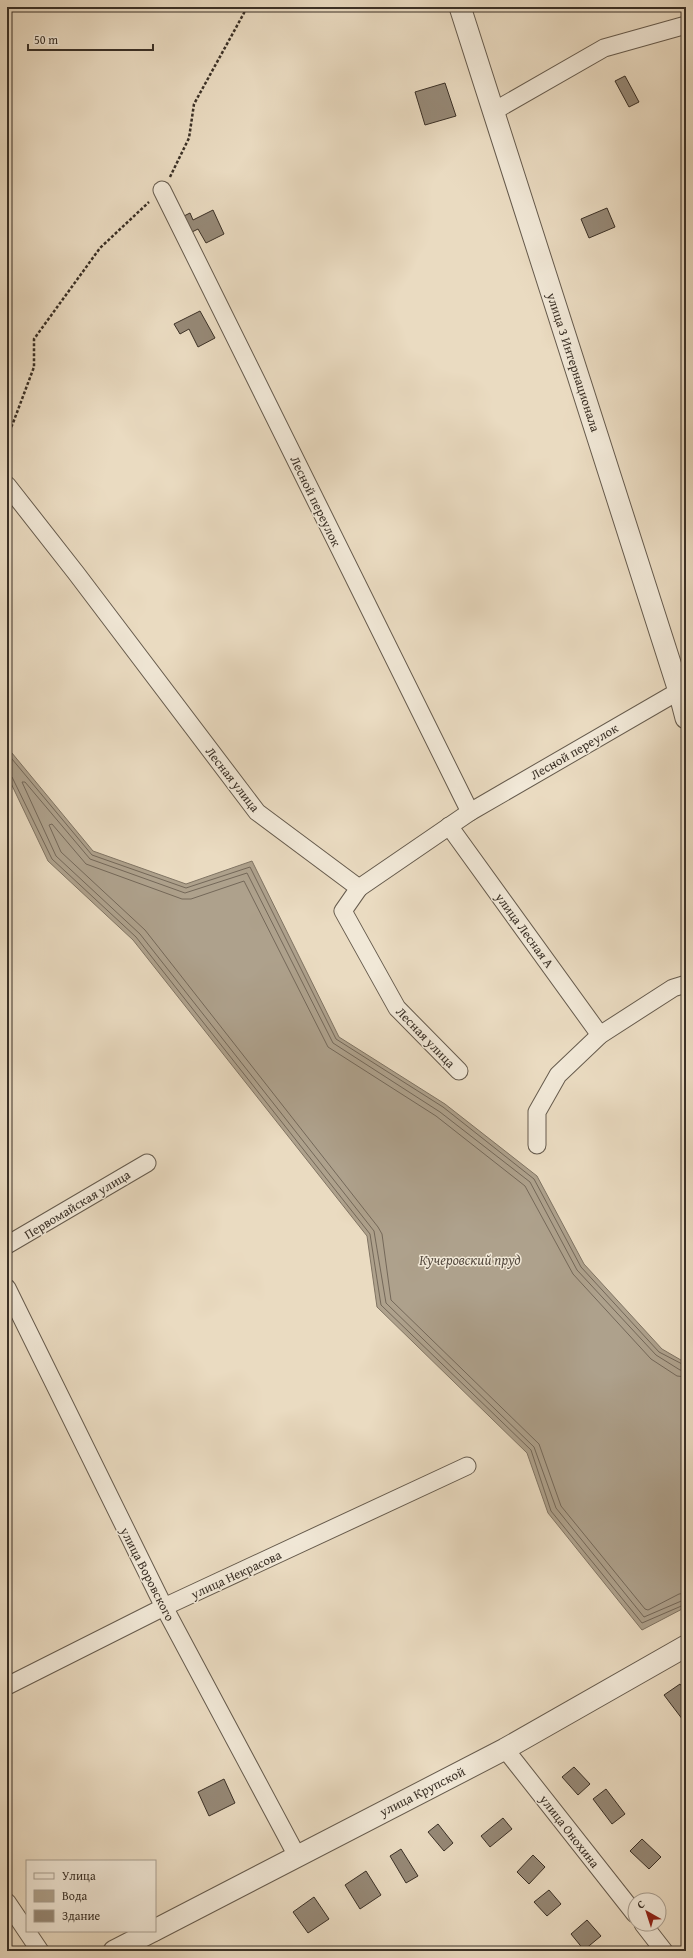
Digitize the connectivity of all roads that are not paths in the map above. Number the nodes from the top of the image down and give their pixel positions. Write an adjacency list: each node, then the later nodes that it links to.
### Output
1 (460, 7): 3 (street, улица 3 Интернационала)
2 (684, 31): 3 (street)
3 (494, 111): 6 (street, улица 3 Интернационала)
4 (162, 190): 8 (street, Лесной переулок)
5 (7, 485): 10 (street, Лесная улица)
6 (679, 691): 7 (street, улица 3 Интернационала); 8 (street, Лесной переулок)
7 (686, 718)
8 (470, 812): 9 (street, Лесной переулок)
9 (449, 826): 10 (street, Лесной переулок); 12 (street, улица Лесная А)
10 (359, 888): 13 (street, Лесная улица)
11 (686, 984): 12 (street)
12 (600, 1035): 14 (street)
13 (459, 1071)
14 (537, 1145)
15 (146, 1163): 16 (street, Первомайская улица)
16 (7, 1245)
17 (7, 1288): 19 (street, улица Воровского)
18 (467, 1466): 19 (street, улица Некрасова)
19 (164, 1607): 21 (street, улица Некрасова); 23 (street, улица Воровского)
20 (686, 1646): 22 (street, улица Крупской)
21 (7, 1686)
22 (505, 1748): 23 (street, улица Крупской); 25 (street, улица Онохина)
23 (297, 1856): 26 (street, улица Крупской)
24 (7, 1902): 27 (street)
25 (627, 1904)
26 (156, 1929)
27 (26, 1930)
28 (27, 1932): 31 (street)
29 (150, 1932): 32 (street, улица Крупской)
30 (649, 1932): 33 (street)
31 (40, 1951)
32 (114, 1951)
33 (664, 1951)

